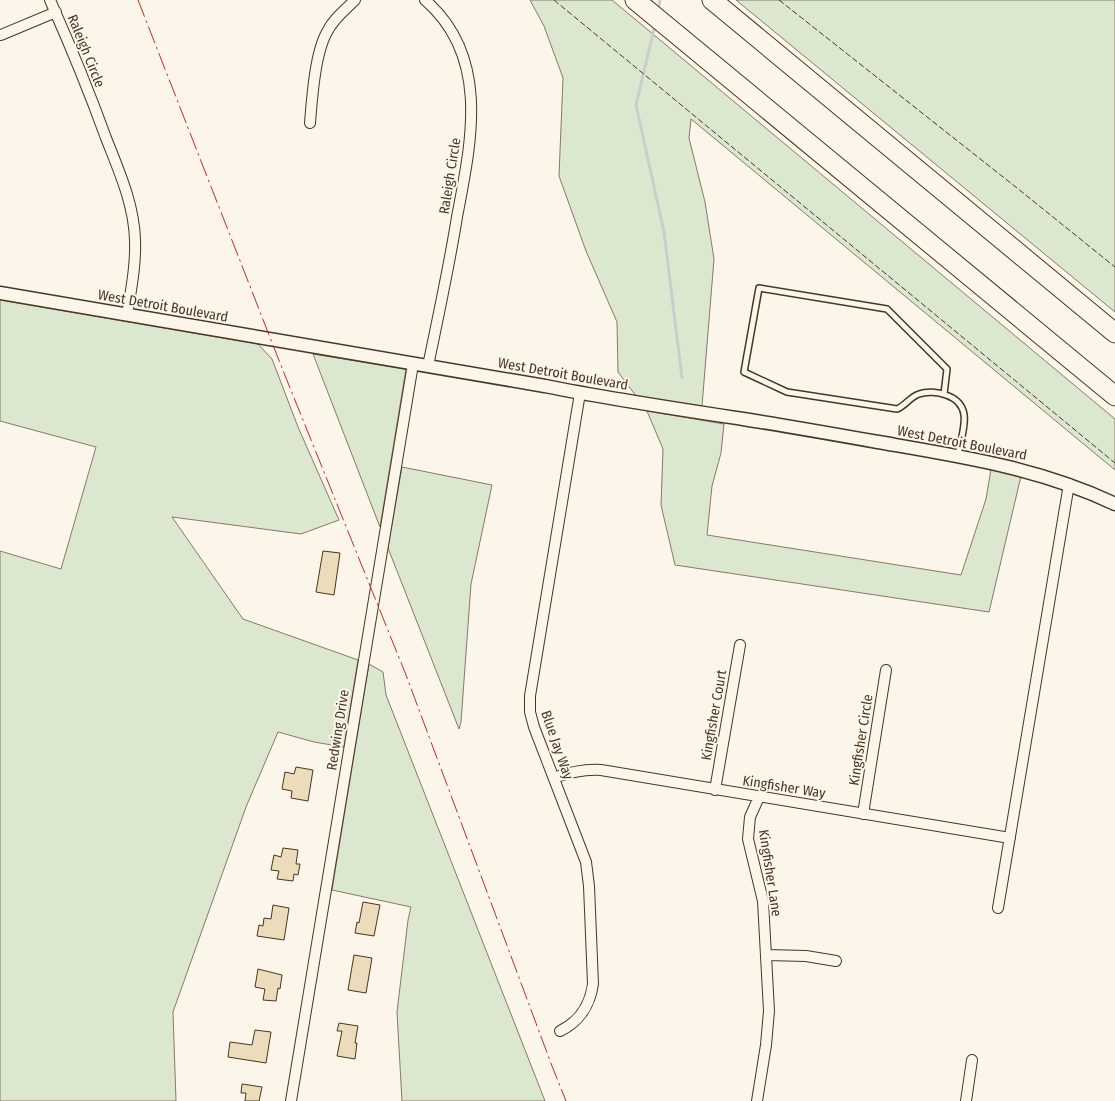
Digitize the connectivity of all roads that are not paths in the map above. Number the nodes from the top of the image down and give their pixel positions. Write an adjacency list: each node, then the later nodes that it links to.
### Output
1 (50, 0): 6 (street, Raleigh Circle)
2 (355, 0): 8 (street)
3 (425, 0): 13 (street, Raleigh Circle)
4 (635, 0): 16 (highway)
5 (712, 0): 11 (highway)
6 (56, 12): 7 (street); 10 (street, Raleigh Circle)
7 (0, 38)
8 (310, 123)
9 (0, 294): 10 (street, West Detroit Boulevard)
10 (127, 315): 12 (street, West Detroit Boulevard)
11 (1115, 333)
12 (413, 364): 13 (street, West Detroit Boulevard); 32 (street, Redwing Drive)
13 (428, 366): 14 (street, West Detroit Boulevard)
14 (580, 393): 17 (street, West Detroit Boulevard); 22 (street, Blue Jay Way)
15 (944, 394): 15 (lane); 17 (lane)
16 (1115, 396)
17 (958, 456): 18 (street, West Detroit Boulevard)
18 (1069, 484): 19 (street, West Detroit Boulevard); 26 (street)
19 (1115, 504)
20 (740, 645): 23 (street, Kingfisher Court)
21 (886, 670): 25 (street, Kingfisher Circle)
22 (554, 778): 23 (street, Kingfisher Way); 30 (street, Blue Jay Way)
23 (715, 790): 24 (street, Kingfisher Way)
24 (759, 797): 25 (street, Kingfisher Way); 28 (street, Kingfisher Lane)
25 (863, 814): 26 (street, Kingfisher Way)
26 (1010, 838): 27 (street)
27 (998, 908)
28 (766, 955): 29 (street); 33 (street, Kingfisher Lane)
29 (836, 961)
30 (560, 1031)
31 (972, 1060): 34 (street)
32 (291, 1101)
33 (757, 1101)
34 (966, 1101)

